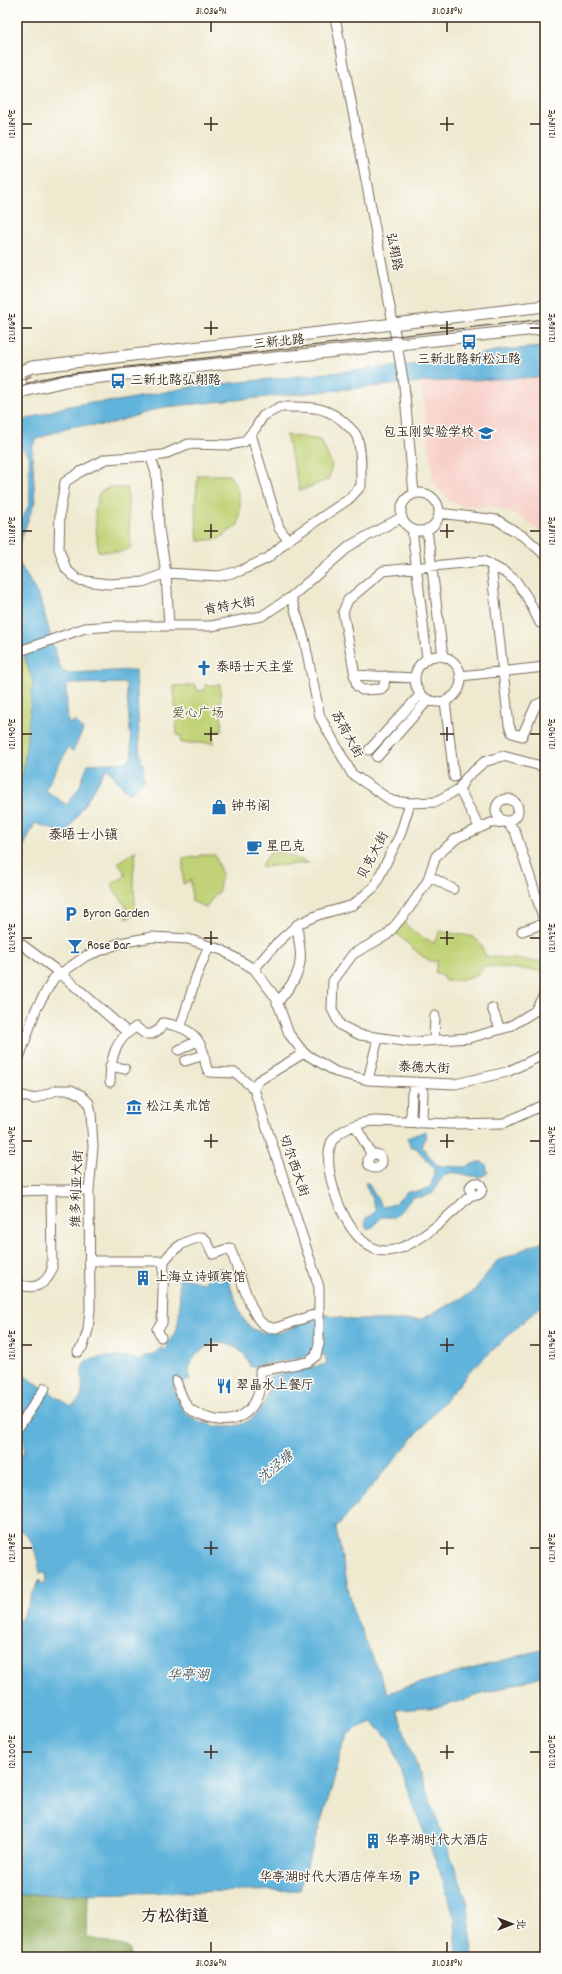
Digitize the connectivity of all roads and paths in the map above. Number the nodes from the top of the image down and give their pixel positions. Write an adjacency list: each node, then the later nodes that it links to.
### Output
1 (335, 17): 3 (street, 弘翔路)
2 (545, 306): 3 (main road, 三新北路)
3 (394, 324): 5 (street, 弘翔路); 6 (main road, 三新北路)
4 (545, 328): 5 (main road, 三新北路)
5 (397, 344): 7 (main road, 三新北路); 10 (street, 弘翔路)
6 (17, 371): 7 (street)
7 (20, 393)
8 (251, 434): 9 (street); 15 (street); 15 (street)
9 (150, 455): 20 (street); 20 (street)
10 (414, 494): 11 (street); 12 (street)
11 (439, 513): 14 (street); 16 (street)
12 (402, 517): 13 (street); 21 (street, 肯特大街)
13 (412, 529): 14 (street); 19 (street)
14 (427, 529): 18 (street)
15 (288, 540): 20 (street)
16 (545, 555)
17 (491, 565): 18 (street); 22 (street); 28 (street)
18 (432, 566): 19 (street); 25 (street)
19 (417, 567): 26 (street); 29 (street)
20 (166, 573): 23 (street)
21 (291, 597): 23 (street, 肯特大街); 41 (street, 苏荷大街)
22 (540, 623)
23 (169, 626): 24 (street, 肯特大街)
24 (18, 652)
25 (443, 657): 26 (street); 31 (street)
26 (427, 659): 32 (street)
27 (545, 667): 28 (street)
28 (503, 671): 31 (street); 35 (street)
29 (354, 675): 30 (street); 30 (street)
30 (385, 676): 32 (street)
31 (460, 676): 34 (street)
32 (415, 678): 33 (street)
33 (424, 697): 34 (street); 36 (street); 37 (street)
34 (445, 701): 39 (street)
35 (542, 702)
36 (369, 750)
37 (377, 758)
38 (545, 767): 40 (street)
39 (454, 777)
40 (459, 789): 41 (street, 苏荷大街); 42 (street)
41 (410, 803): 46 (street, 贝克大街)
42 (480, 828): 43 (street); 45 (street)
43 (429, 876): 44 (street); 61 (street)
44 (453, 889)
45 (545, 923): 47 (street)
46 (298, 924): 50 (street, 贝克大街); 53 (street)
47 (522, 931)
48 (17, 941): 51 (street)
49 (209, 946): 50 (street); 51 (street); 56 (street)
50 (254, 969): 53 (street)
51 (60, 973): 58 (street); 60 (street)
52 (545, 992): 57 (street)
53 (277, 1003): 65 (street)
54 (492, 1008): 57 (street)
55 (435, 1016): 62 (street)
56 (181, 1026): 58 (street); 63 (street)
57 (500, 1030): 62 (street)
58 (127, 1032): 70 (street)
59 (17, 1034): 60 (street)
60 (27, 1036): 69 (street)
61 (378, 1038): 62 (street); 72 (street)
62 (434, 1040)
63 (197, 1041): 64 (street); 67 (street)
64 (179, 1050)
65 (304, 1053): 72 (street, 泰德大街); 75 (street)
66 (545, 1054): 74 (street, 泰德大街)
67 (204, 1055): 68 (street); 75 (street)
68 (185, 1061)
69 (17, 1064)
70 (110, 1066): 71 (street); 73 (street)
71 (125, 1068)
72 (368, 1080): 74 (street, 泰德大街)
73 (110, 1082)
74 (417, 1082): 78 (street)
75 (254, 1089): 88 (street, 切尔西大街)
76 (17, 1094): 82 (street, 维多利亚大街)
77 (545, 1104): 78 (street)
78 (417, 1123): 79 (street)
79 (355, 1125): 80 (street); 84 (street)
80 (372, 1155)
81 (51, 1190): 82 (street); 83 (street); 87 (street)
82 (89, 1190): 85 (street, 维多利亚大街)
83 (17, 1191)
84 (472, 1194)
85 (89, 1260): 86 (street); 90 (street, 维多利亚大街)
86 (164, 1260): 88 (street); 89 (street)
87 (17, 1283)
88 (319, 1313): 91 (street, 切尔西大街)
89 (161, 1337)
90 (78, 1352)
91 (176, 1381)
92 (45, 1388): 93 (street)
93 (18, 1428)

